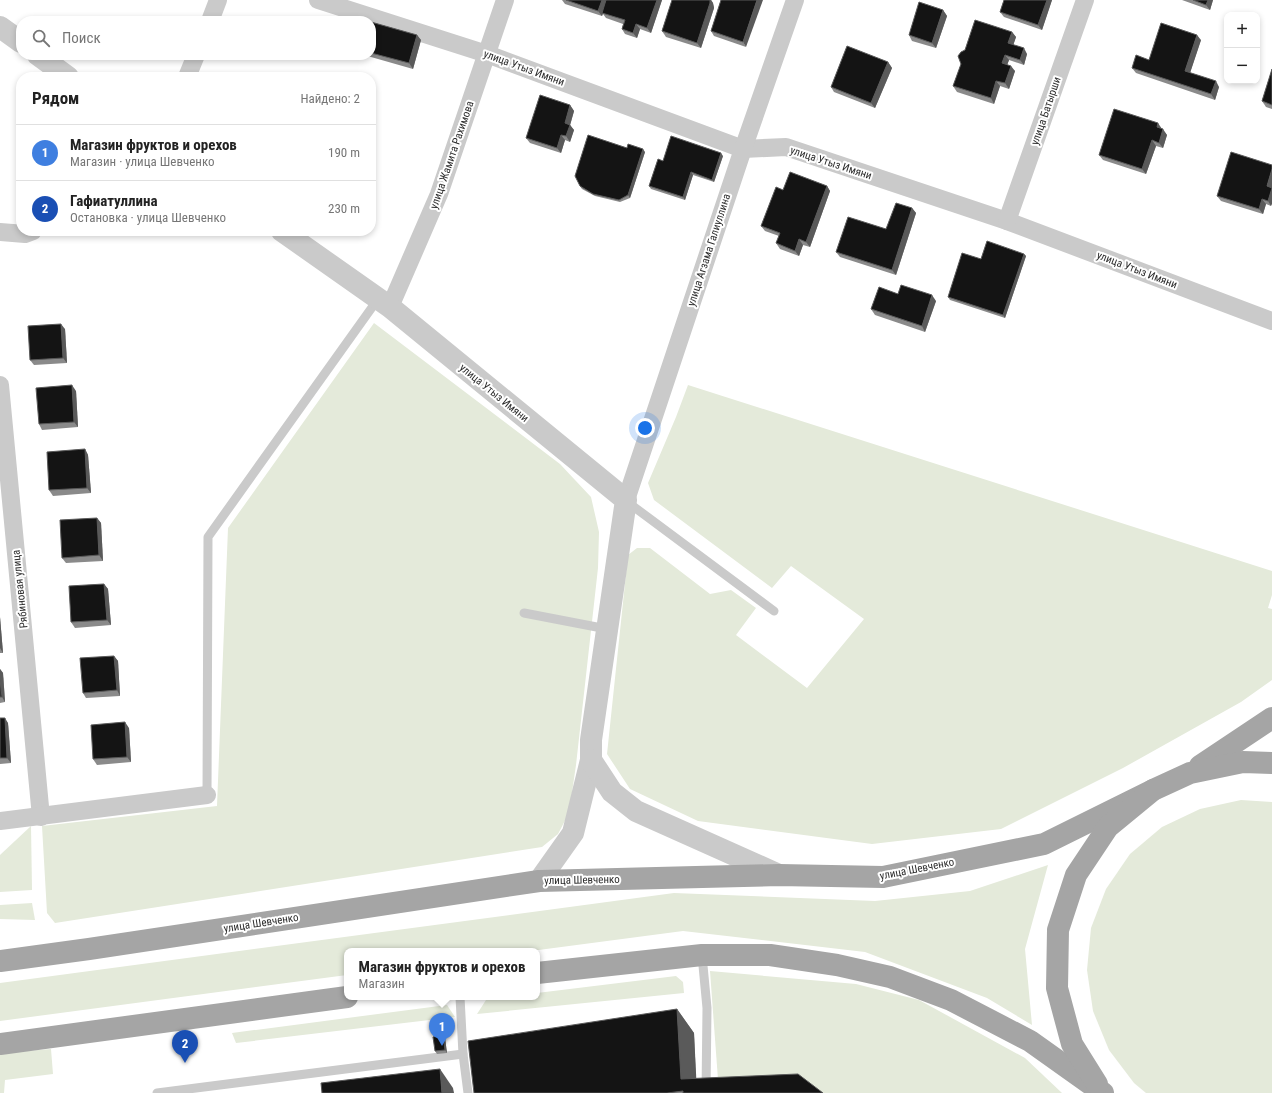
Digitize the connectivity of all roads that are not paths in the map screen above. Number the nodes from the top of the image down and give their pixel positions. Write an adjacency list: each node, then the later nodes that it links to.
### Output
1 (218, 0): 6 (street)
2 (318, 0): 7 (street, улица Утыз Имяни)
3 (505, 0): 11 (street, улица Жамита Рахимова)
4 (795, 0): 16 (street, улица Агзама Галиуллина)
5 (1084, 0): 17 (street, улица Батырши)
6 (212, 16)
7 (368, 16)
8 (376, 19): 11 (street, улица Утыз Имяни)
9 (0, 27): 10 (street)
10 (16, 38)
11 (487, 54): 16 (street, улица Утыз Имяни); 21 (street, улица Жамита Рахимова)
12 (45, 60): 14 (street)
13 (194, 60): 15 (street)
14 (61, 72)
15 (189, 72)
16 (743, 149): 17 (street, улица Утыз Имяни); 24 (street, улица Агзама Галиуллина)
17 (1007, 221): 22 (street, улица Утыз Имяни)
18 (0, 232): 19 (street)
19 (16, 233)
20 (289, 236): 21 (street, улица Утыз Имяни)
21 (384, 303): 24 (street, улица Утыз Имяни); 33 (lane)
22 (1272, 321)
23 (0, 385): 34 (street, Рябиновая улица)
24 (626, 500): 25 (lane); 27 (street)
25 (774, 611)
26 (524, 613): 27 (lane)
27 (607, 629): 29 (street)
28 (1272, 718): 31 (main road)
29 (591, 760): 36 (street); 37 (street)
30 (1272, 763): 31 (main road)
31 (1190, 773): 32 (main road)
32 (1153, 790): 36 (main road, улица Шевченко); 48 (main road)
33 (207, 795): 34 (street)
34 (41, 817): 35 (street)
35 (0, 821)
36 (779, 875): 37 (main road, улица Шевченко)
37 (539, 881): 39 (main road, улица Шевченко)
38 (702, 955): 40 (main road); 47 (lane); 48 (main road)
39 (0, 961)
40 (540, 973)
41 (344, 997): 43 (main road)
42 (460, 1000): 44 (lane)
43 (0, 1044)
44 (463, 1054): 45 (lane); 46 (lane)
45 (157, 1093)
46 (468, 1093)
47 (706, 1093)
48 (1103, 1093)

